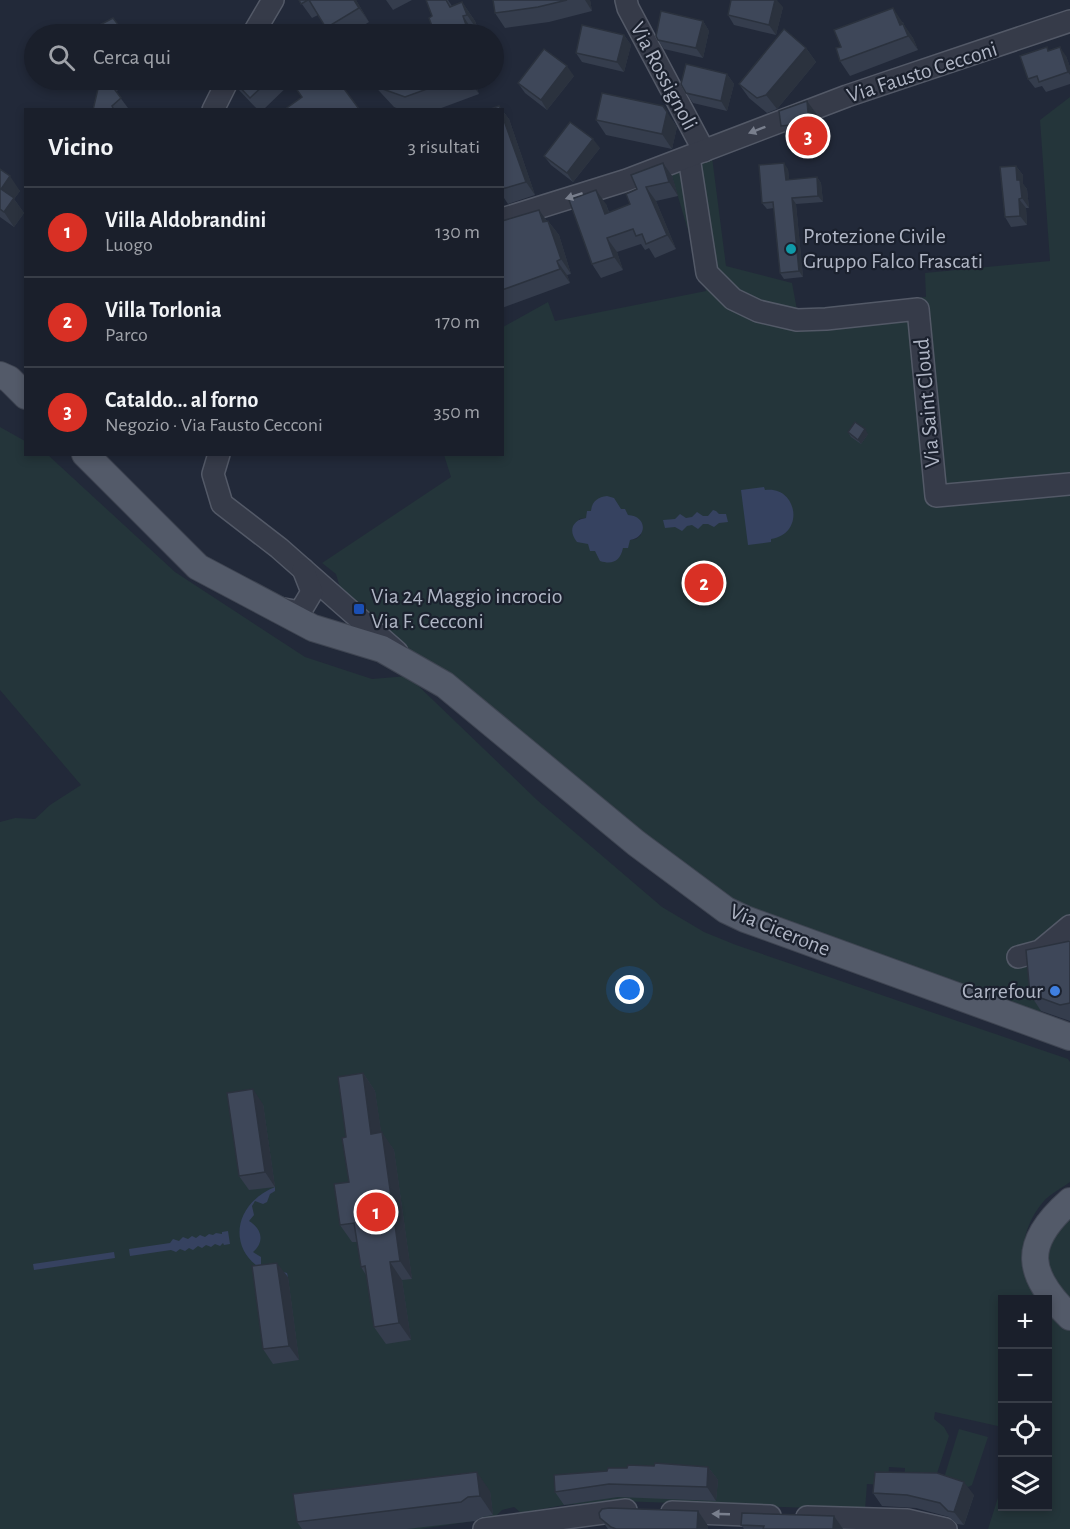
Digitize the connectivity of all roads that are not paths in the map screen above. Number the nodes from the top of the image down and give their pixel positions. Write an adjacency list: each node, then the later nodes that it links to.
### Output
1 (273, 0): 4 (street)
2 (626, 0): 7 (street, Via Rossignoli)
3 (1070, 21): 7 (street, Via Fausto Cecconi, one-way to 7)
4 (259, 24)
5 (223, 90): 6 (street)
6 (214, 108)
7 (696, 154): 8 (street, Via Fausto Cecconi, one-way to 8); 9 (street, Via Rossignoli)
8 (504, 218)
9 (918, 309): 14 (street, Via Saint Cloud)
10 (0, 375): 11 (main road)
11 (24, 394)
12 (87, 456): 16 (main road, Via Cicerone)
13 (218, 456): 15 (street)
14 (1070, 484)
15 (303, 568): 16 (street); 17 (street)
16 (273, 607): 17 (main road, Via Cicerone)
17 (419, 670): 20 (main road, Via Cicerone)
18 (1070, 926): 19 (street)
19 (1018, 957)
20 (1070, 1037)
21 (1070, 1201): 22 (main road)
22 (1070, 1317)
23 (520, 1527): 24 (street); 25 (street, one-way to 23)
24 (484, 1529)
25 (946, 1529)

